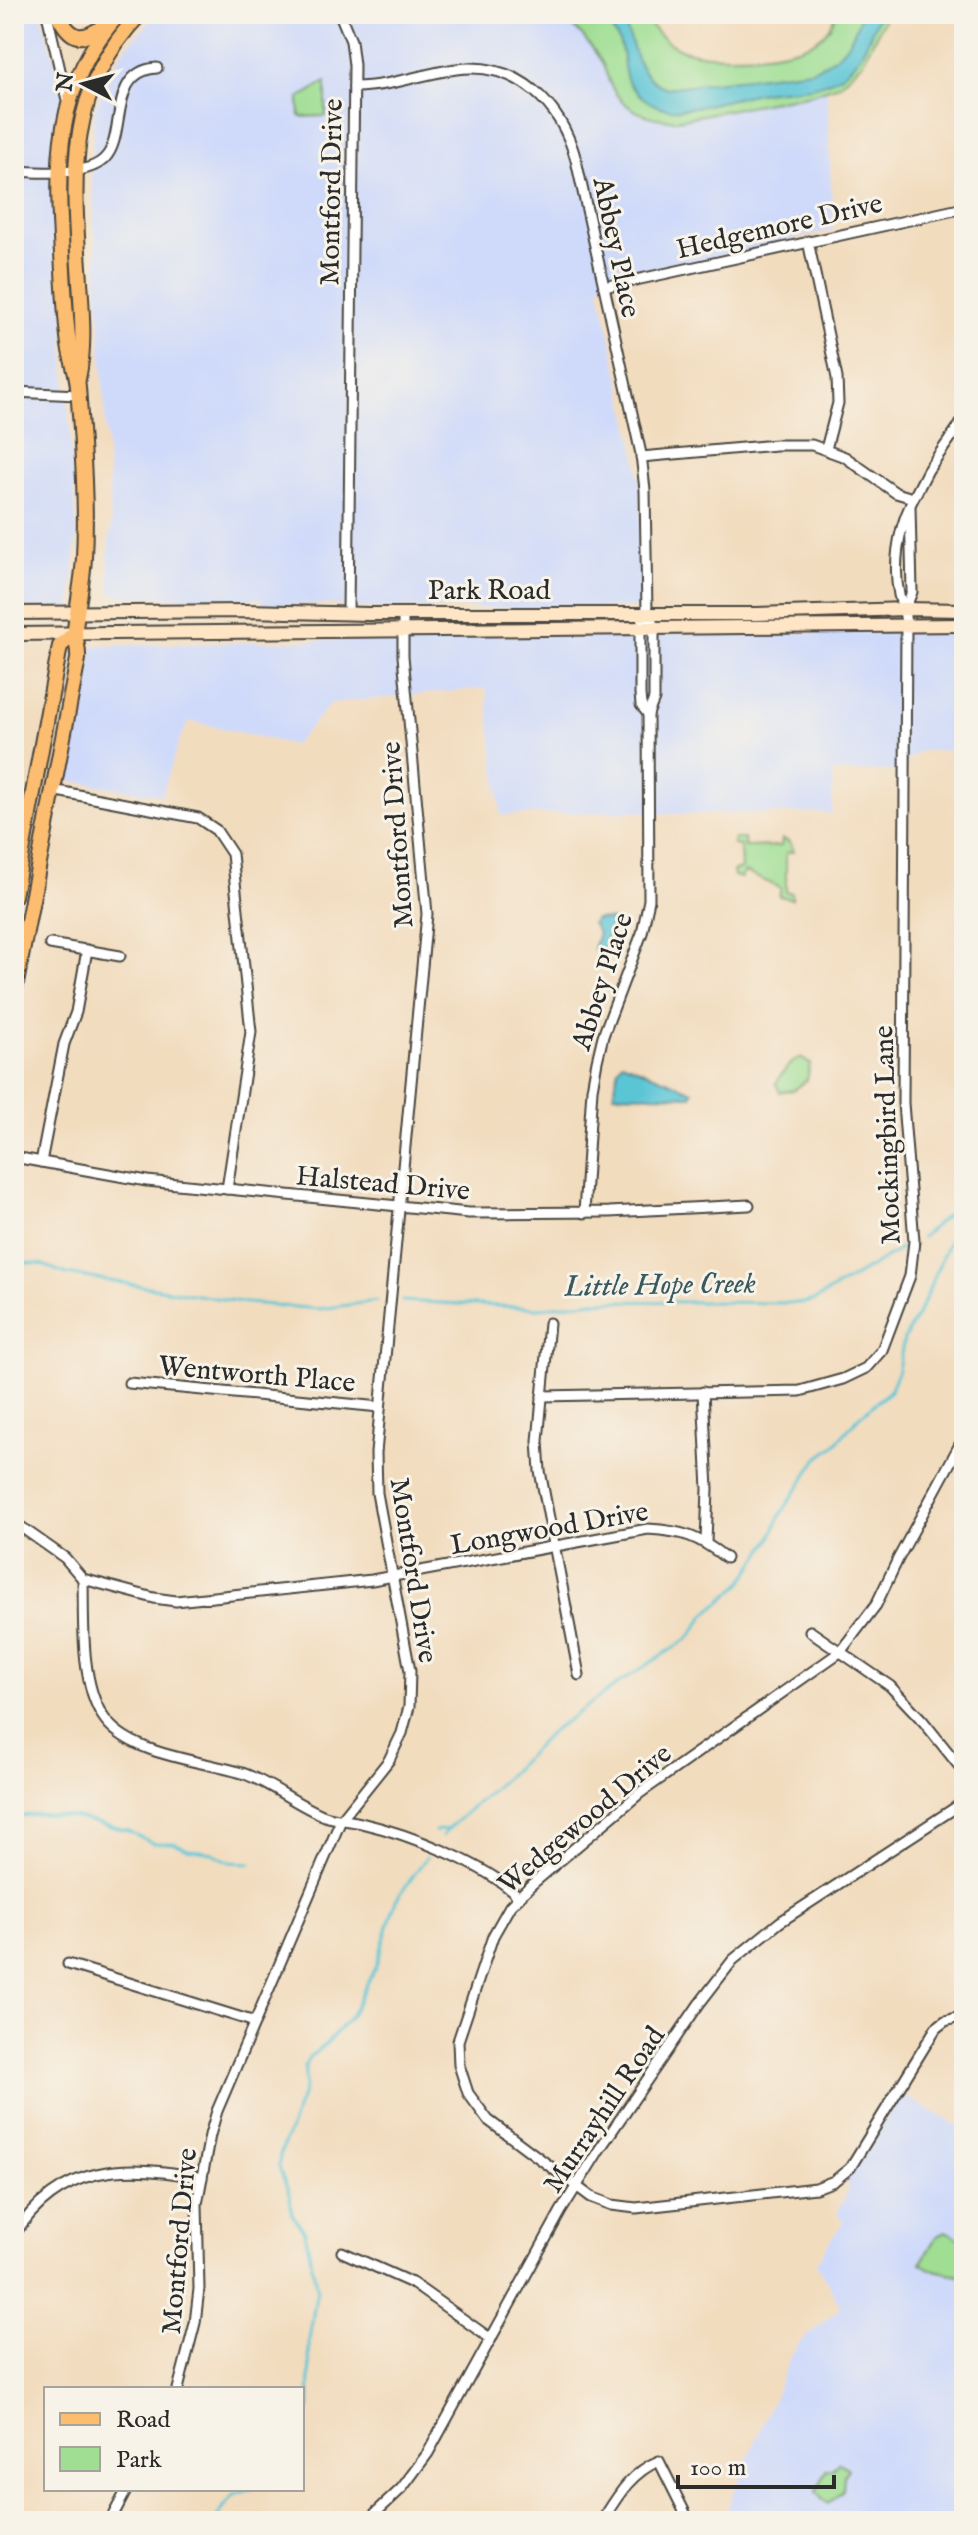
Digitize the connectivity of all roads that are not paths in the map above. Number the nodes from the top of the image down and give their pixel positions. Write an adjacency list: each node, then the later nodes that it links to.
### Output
1 (47, 14): 8 (street)
2 (58, 14): 5 (main road)
3 (140, 14): 9 (main road)
4 (340, 14): 7 (street, Montford Drive)
5 (118, 15): 8 (main road)
6 (157, 68): 9 (street)
7 (354, 87): 14 (street, Abbey Place); 26 (street, Montford Drive)
8 (67, 108): 11 (main road)
9 (75, 170): 11 (street); 15 (main road)
10 (14, 171): 11 (street)
11 (58, 171): 15 (main road)
12 (964, 208): 13 (street, Hedgemore Drive)
13 (808, 241): 14 (street, Hedgemore Drive); 18 (street)
14 (604, 287): 19 (street, Abbey Place)
15 (78, 389): 16 (street); 25 (main road)
16 (14, 392)
17 (964, 419): 20 (street)
18 (826, 449): 19 (street); 20 (street)
19 (641, 457): 23 (street, Abbey Place)
20 (911, 502): 21 (street, Mockingbird Lane)
21 (905, 609): 22 (main road, Park Road); 23 (main road, Park Road); 29 (street, Mockingbird Lane)
22 (964, 610)
23 (647, 612): 27 (main road, Park Road); 30 (street); 31 (street)
24 (14, 613): 25 (main road, Park Road)
25 (78, 613): 26 (main road, Park Road); 33 (main road)
26 (348, 613): 27 (main road, Park Road)
27 (403, 614): 32 (street, Montford Drive)
28 (964, 625): 29 (main road, Park Road)
29 (906, 626): 31 (main road, Park Road); 50 (street, Mockingbird Lane)
30 (640, 627): 31 (main road, Park Road); 32 (main road, Park Road); 35 (street)
31 (654, 627): 35 (street)
32 (403, 630): 33 (main road, Park Road); 46 (street, Montford Drive)
33 (75, 633): 34 (main road, Park Road); 36 (main road); 37 (main road)
34 (14, 634)
35 (648, 714): 47 (street, Abbey Place)
36 (52, 790): 41 (main road); 44 (street)
37 (14, 896)
38 (50, 944): 39 (street)
39 (87, 950): 40 (street); 43 (street)
40 (120, 956)
41 (14, 994)
42 (14, 1157): 43 (street, Halstead Drive)
43 (41, 1162): 44 (street, Halstead Drive)
44 (227, 1189): 46 (street, Halstead Drive)
45 (749, 1205): 47 (street, Halstead Drive)
46 (400, 1206): 47 (street, Halstead Drive); 52 (street, Montford Drive)
47 (584, 1213)
48 (549, 1323): 51 (street)
49 (129, 1383): 52 (street, Wentworth Place)
50 (703, 1392): 51 (street, Mockingbird Lane); 55 (street)
51 (542, 1396): 56 (street)
52 (380, 1407): 58 (street, Montford Drive)
53 (964, 1437): 61 (street, Wedgewood Drive)
54 (14, 1522): 59 (street)
55 (706, 1542): 56 (street, Longwood Drive); 57 (street, Longwood Drive)
56 (554, 1546): 58 (street, Longwood Drive); 62 (street)
57 (726, 1558)
58 (392, 1577): 59 (street, Longwood Drive); 65 (street, Montford Drive)
59 (83, 1579): 65 (street)
60 (810, 1631): 61 (street)
61 (840, 1652): 63 (street); 66 (street, Wedgewood Drive)
62 (579, 1675)
63 (964, 1772)
64 (964, 1802): 71 (street, Murrayhill Road)
65 (341, 1820): 66 (street); 69 (street, Montford Drive)
66 (519, 1897): 71 (street, Wedgewood Drive)
67 (68, 1964): 69 (street)
68 (964, 2016): 71 (street, Wedgewood Drive)
69 (255, 2022): 70 (street, Montford Drive)
70 (202, 2178): 72 (street); 75 (street, Montford Drive)
71 (577, 2186): 74 (street, Murrayhill Road)
72 (14, 2235)
73 (342, 2252): 74 (street)
74 (491, 2339): 78 (street, Murrayhill Road)
75 (178, 2387)
76 (126, 2491): 77 (street)
77 (110, 2521)
78 (367, 2521)
79 (602, 2521): 80 (street)
80 (689, 2521)

